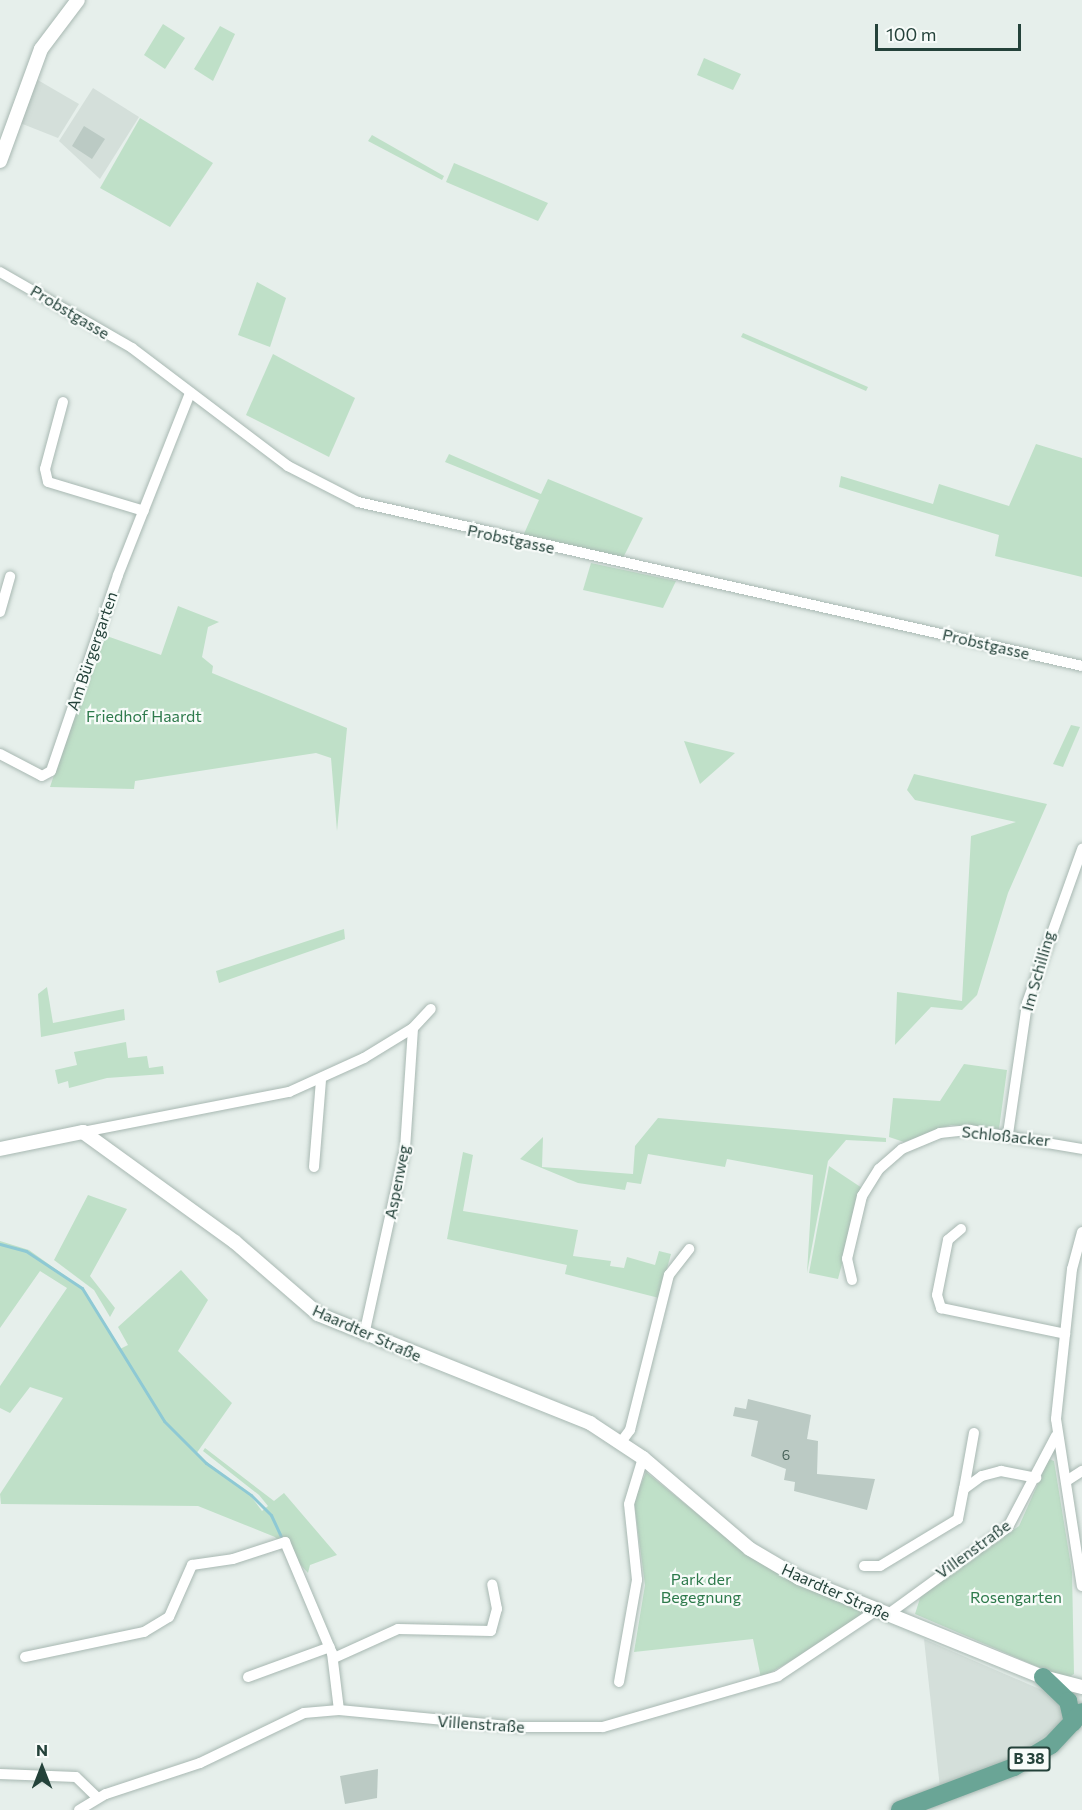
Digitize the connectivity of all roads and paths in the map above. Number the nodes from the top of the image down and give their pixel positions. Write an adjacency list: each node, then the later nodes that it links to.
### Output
1 (78, 0): 2 (street)
2 (0, 160)
3 (0, 272): 4 (street, Probstgasse)
4 (190, 393): 6 (street, Am Bürgergarten); 9 (street, Probstgasse)
5 (63, 402): 6 (street)
6 (144, 511): 10 (street, Am Bürgergarten)
7 (10, 576): 8 (street)
8 (0, 612)
9 (1082, 666)
10 (0, 754)
11 (1082, 849): 16 (street, Im Schilling)
12 (431, 1009): 13 (street)
13 (413, 1028): 14 (street); 25 (street, Aspenweg)
14 (321, 1080): 15 (street); 19 (street)
15 (83, 1132): 17 (street); 25 (street, Haardter Straße)
16 (1008, 1134): 18 (street, Schloßacker); 23 (street, Schloßacker)
17 (0, 1149)
18 (1082, 1149)
19 (314, 1167)
20 (961, 1229): 24 (street)
21 (1082, 1232): 24 (street)
22 (689, 1249): 28 (street)
23 (852, 1280)
24 (1065, 1334): 27 (street)
25 (364, 1335): 28 (street, Haardter Straße)
26 (974, 1433): 33 (street)
27 (1056, 1436): 31 (street, Villenstraße); 32 (street)
28 (621, 1442): 29 (street, Haardter Straße)
29 (643, 1458): 37 (street, Haardter Straße); 42 (street)
30 (1082, 1471): 32 (street)
31 (1036, 1478): 33 (street); 37 (street, Villenstraße)
32 (1068, 1480): 36 (street)
33 (963, 1489): 34 (street)
34 (864, 1566)
35 (492, 1584): 38 (street)
36 (1082, 1586)
37 (882, 1612): 41 (street, Haardter Straße); 44 (street, Villenstraße)
38 (332, 1653): 39 (street); 40 (street); 44 (street)
39 (25, 1657)
40 (248, 1677)
41 (1043, 1677): 43 (street, Haardter Straße); 45 (main road, B 38)
42 (619, 1682)
43 (1082, 1687)
44 (339, 1710): 47 (street, Villenstraße)
45 (1079, 1717): 49 (main road, B 38)
46 (0, 1774): 47 (street)
47 (98, 1798): 48 (street, Villenstraße)
48 (79, 1810)
49 (900, 1810)

